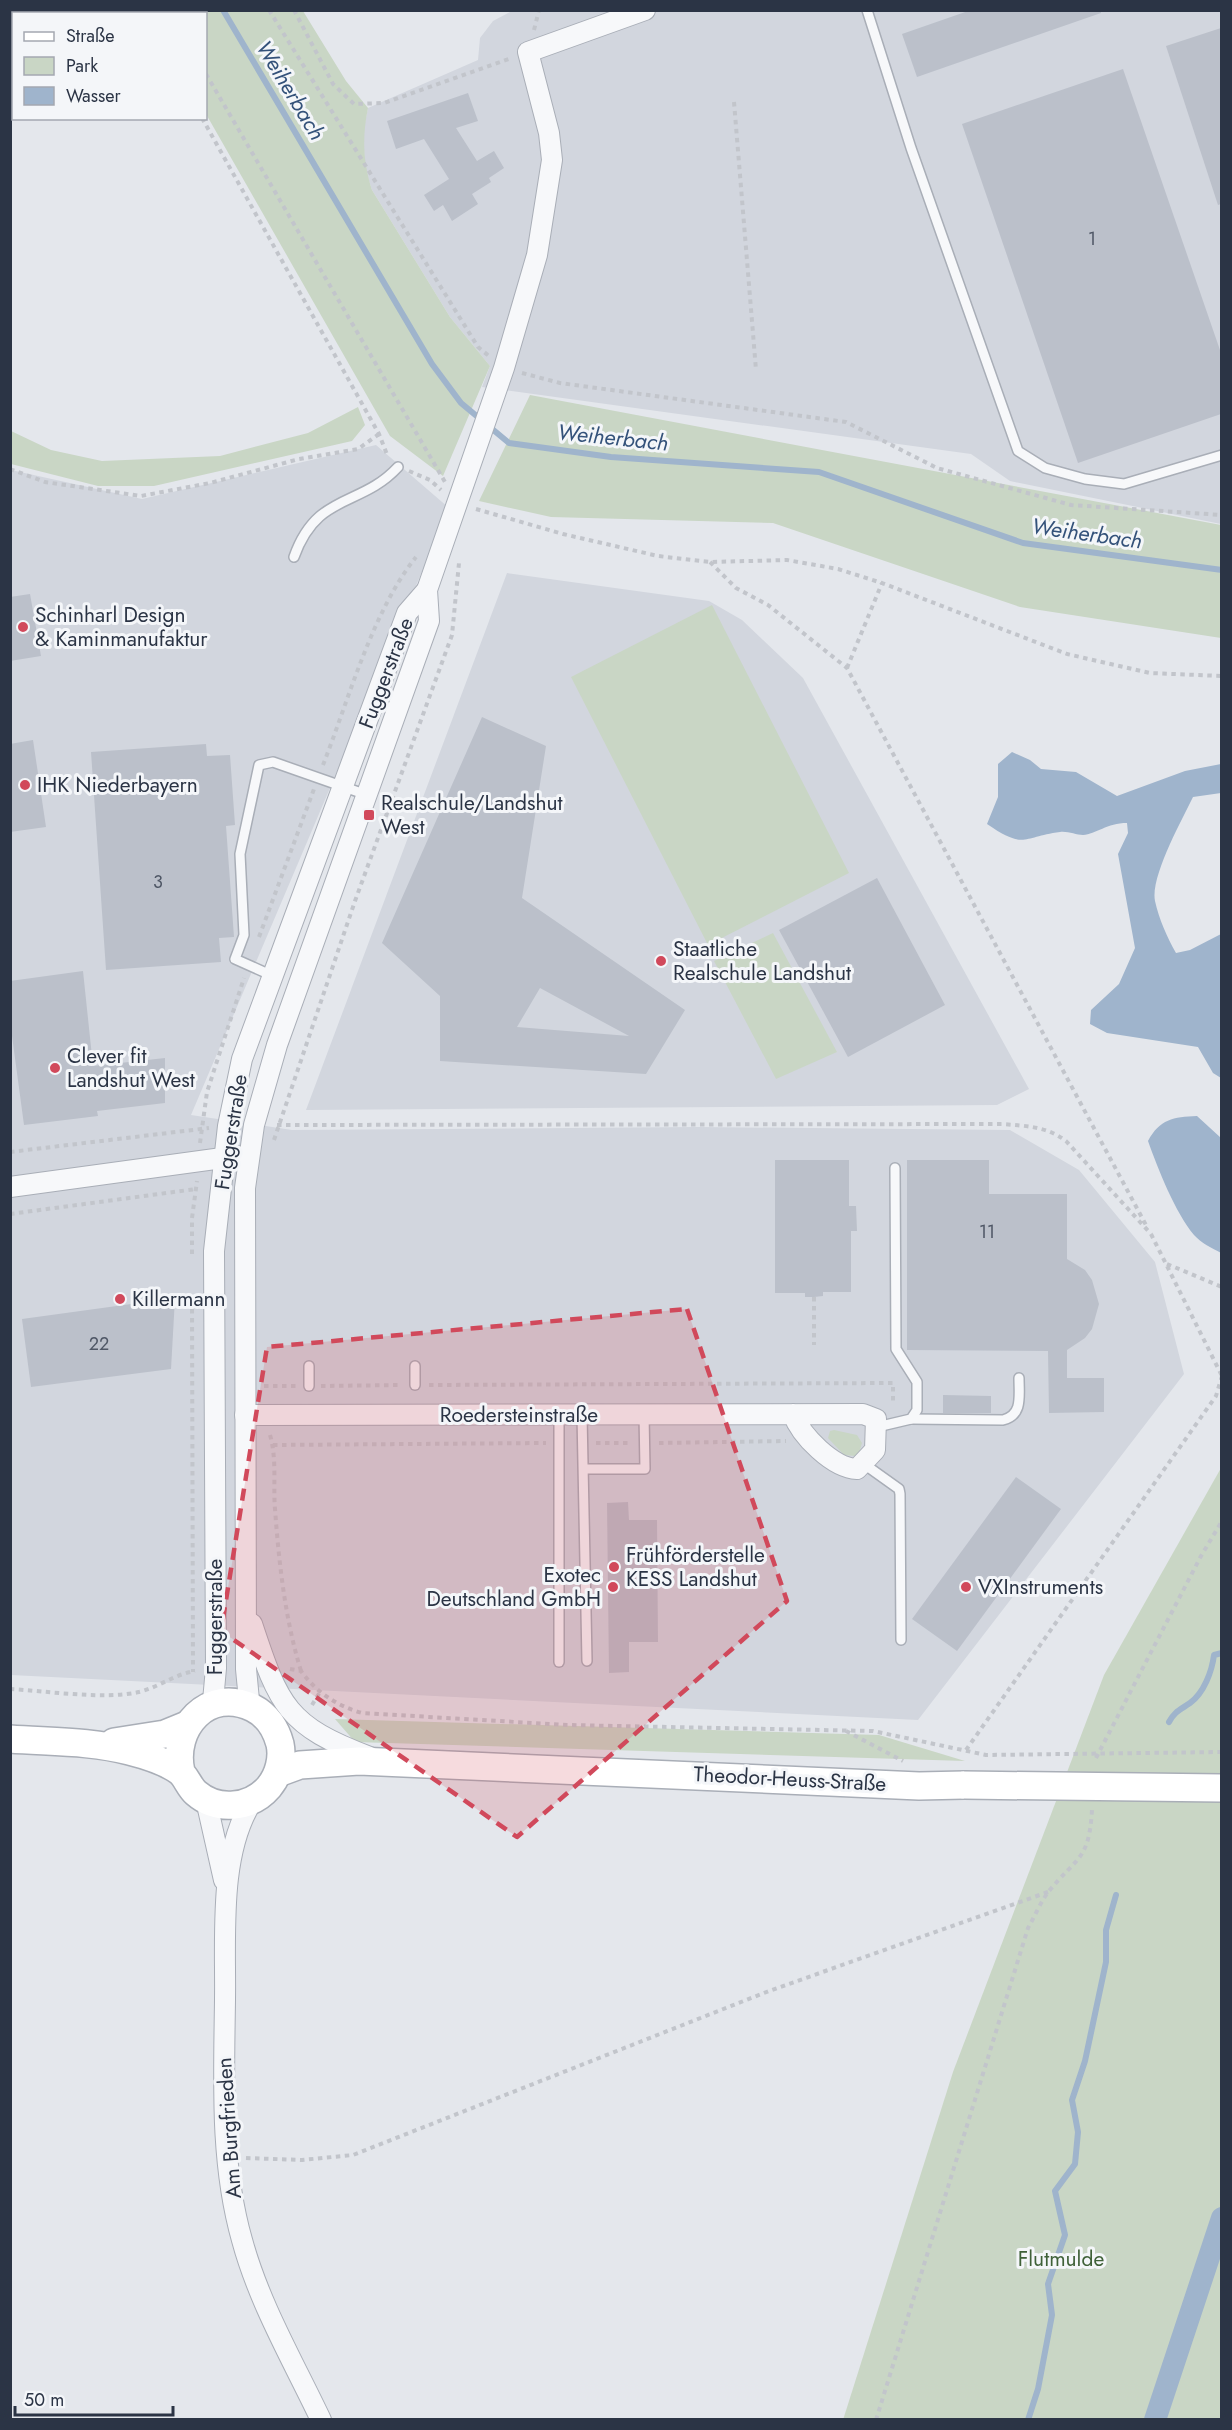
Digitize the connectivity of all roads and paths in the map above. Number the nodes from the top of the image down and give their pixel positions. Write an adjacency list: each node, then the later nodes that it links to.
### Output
1 (269, 10): 9 (path)
2 (294, 10): 5 (path)
3 (645, 10): 5 (street)
4 (867, 10): 12 (lane)
5 (528, 52): 9 (street, Fuggerstraße)
6 (207, 76): 15 (path)
7 (734, 102): 10 (path)
8 (203, 120): 11 (path)
9 (504, 368): 15 (street, Fuggerstraße); 16 (path)
10 (756, 370)
11 (379, 434): 13 (path); 14 (path)
12 (1221, 455)
13 (398, 467): 15 (path); 18 (lane)
14 (10, 469)
15 (460, 497): 17 (street, Fuggerstraße); 19 (path)
16 (1221, 515)
17 (445, 533): 21 (street, Fuggerstraße); 24 (path); 29 (path)
18 (294, 557)
19 (710, 562): 20 (path); 22 (path)
20 (882, 583): 22 (path); 23 (path)
21 (427, 590): 25 (street, Fuggerstraße); 26 (street, Fuggerstraße)
22 (847, 668): 38 (path)
23 (1221, 676)
24 (319, 777): 25 (lane); 27 (path); 27 (lane)
25 (343, 786): 26 (lane); 28 (street, Fuggerstraße)
26 (367, 795): 32 (street, Fuggerstraße)
27 (248, 967): 28 (lane); 31 (path)
28 (273, 976): 33 (street, Fuggerstraße)
29 (278, 1125): 30 (path); 38 (path)
30 (273, 1142)
31 (10, 1152)
32 (251, 1154): 33 (street); 53 (street, Fuggerstraße)
33 (224, 1158): 35 (street); 70 (street, Fuggerstraße)
34 (896, 1168): 56 (lane)
35 (10, 1187)
36 (196, 1189): 37 (path)
37 (10, 1214)
38 (1151, 1234): 39 (path)
39 (1166, 1264): 40 (path); 46 (path)
40 (1221, 1287)
41 (814, 1297): 42 (path)
42 (814, 1345)
43 (309, 1366): 50 (lane)
44 (415, 1366): 48 (lane)
45 (264, 1375): 49 (path)
46 (1221, 1376): 80 (path)
47 (1019, 1378): 56 (lane)
48 (415, 1385): 50 (path); 51 (path)
49 (264, 1386): 50 (path); 53 (path)
50 (309, 1386)
51 (893, 1404)
52 (645, 1414): 55 (street, Roedersteinstraße); 57 (street, Roedersteinstraße); 61 (lane)
53 (254, 1415): 54 (street, Roedersteinstraße); 62 (path); 66 (street, Fuggerstraße)
54 (559, 1415): 55 (street, Roedersteinstraße); 59 (lane)
55 (582, 1415): 60 (lane)
56 (911, 1419): 58 (lane)
57 (798, 1421): 58 (street, Roedersteinstraße); 61 (path); 63 (street)
58 (878, 1427): 63 (street)
59 (559, 1443): 62 (path); 69 (lane)
60 (583, 1443): 61 (path); 64 (lane)
61 (645, 1443): 64 (lane)
62 (273, 1445): 72 (path)
63 (864, 1464): 67 (lane)
64 (585, 1469): 68 (lane)
65 (1221, 1521): 82 (path)
66 (246, 1607): 71 (street); 74 (street, Fuggerstraße)
67 (901, 1640)
68 (587, 1661)
69 (559, 1662)
70 (216, 1668): 73 (path); 75 (street, Fuggerstraße)
71 (267, 1669): 72 (path); 83 (street)
72 (301, 1671): 76 (path)
73 (10, 1689)
74 (254, 1709): 75 (main road); 77 (main road, Theodor-Heuss-Straße)
75 (197, 1717): 79 (main road); 86 (main road)
76 (846, 1731): 80 (path); 84 (path)
77 (278, 1736): 83 (main road, Theodor-Heuss-Straße); 87 (main road)
78 (10, 1739): 79 (main road)
79 (95, 1744): 86 (main road)
80 (966, 1750): 82 (path)
81 (1221, 1752): 82 (path)
82 (1096, 1756): 85 (path)
83 (370, 1761): 87 (main road, Theodor-Heuss-Straße); 88 (main road, Theodor-Heuss-Straße, bridge)
84 (906, 1762)
85 (1095, 1767)
86 (181, 1772): 89 (main road)
87 (278, 1773): 90 (main road)
88 (1221, 1788)
89 (206, 1800): 90 (main road); 92 (street, Am Burgfrieden)
90 (254, 1800): 92 (street, Am Burgfrieden)
91 (1093, 1803): 93 (path)
92 (226, 1892): 95 (street, Am Burgfrieden)
93 (1048, 1892): 94 (path); 96 (path)
94 (265, 2159)
95 (321, 2420)
96 (876, 2420)

